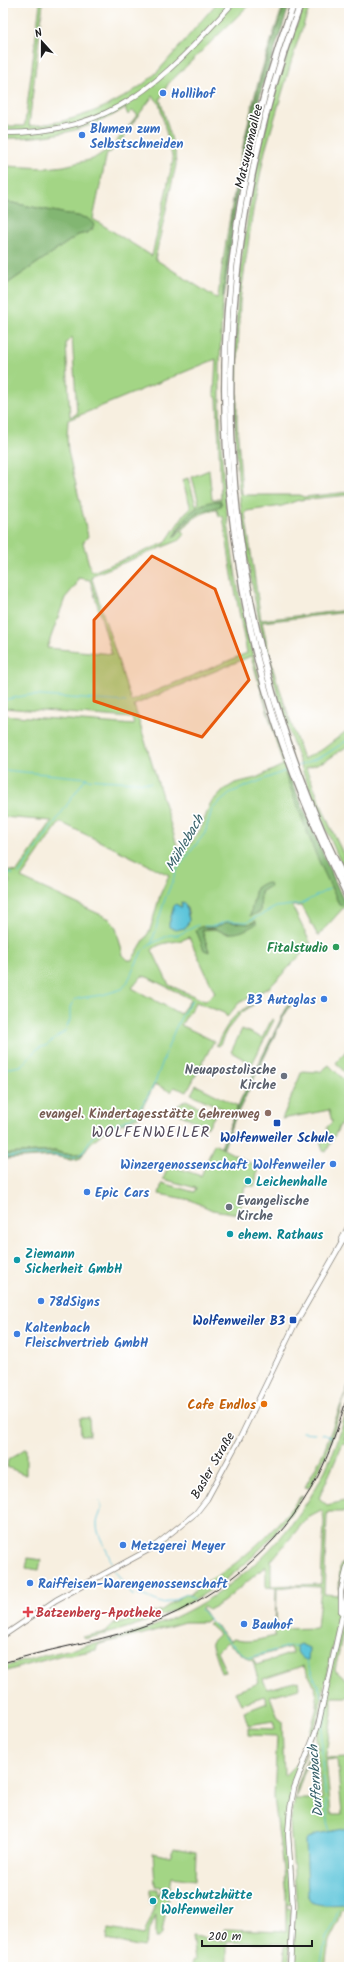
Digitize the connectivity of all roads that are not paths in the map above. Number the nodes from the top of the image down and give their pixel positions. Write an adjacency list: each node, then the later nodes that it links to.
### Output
1 (233, 3): 4 (main road)
2 (294, 3): 5 (highway, Matsuyamaallee)
3 (301, 3): 5 (highway, Matsuyamaallee)
4 (3, 133)
5 (231, 299): 6 (highway)
6 (294, 768): 7 (highway); 8 (highway)
7 (349, 887)
8 (349, 899)
9 (349, 1225): 11 (main road, Basler Straße)
10 (349, 1230): 11 (main road, Basler Straße)
11 (339, 1244): 15 (main road, Basler Straße)
12 (349, 1560): 14 (main road)
13 (349, 1585): 14 (main road)
14 (341, 1615): 16 (main road)
15 (3, 1636)
16 (290, 1967)

